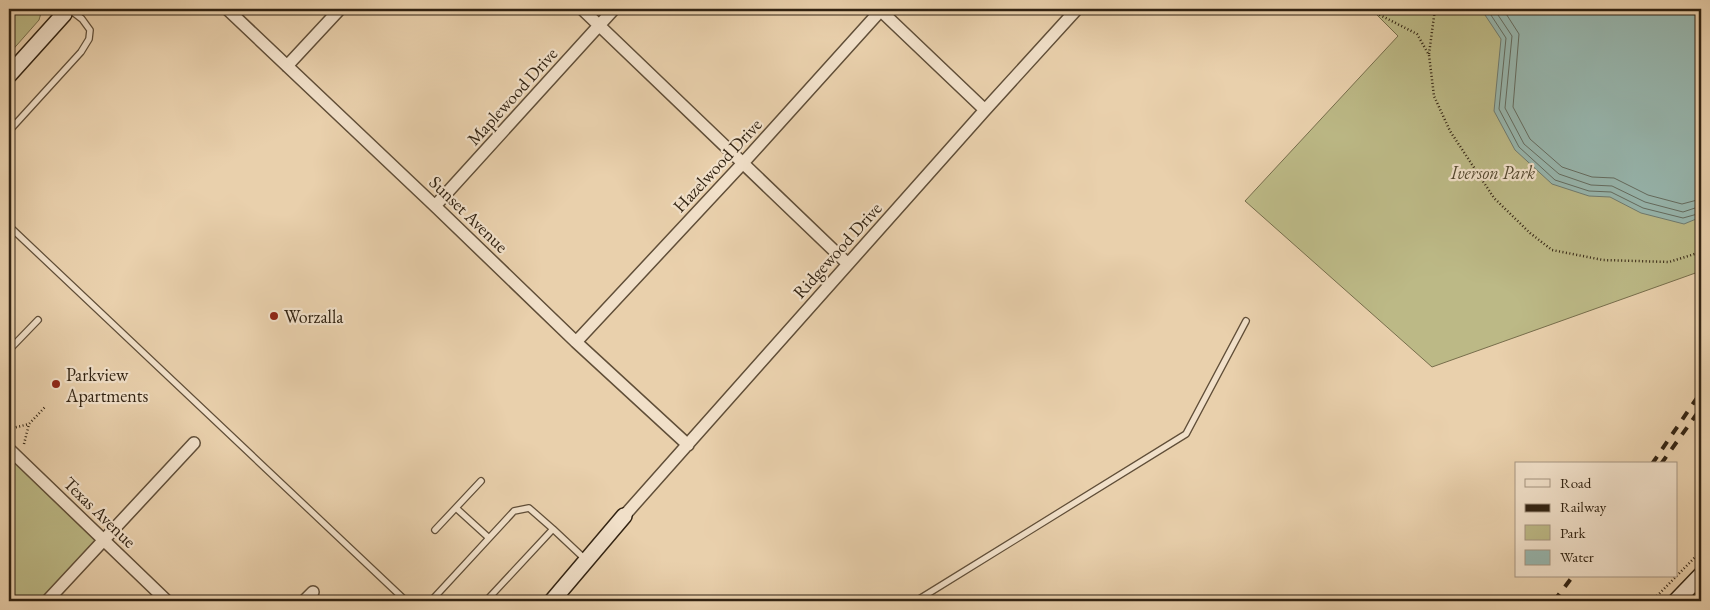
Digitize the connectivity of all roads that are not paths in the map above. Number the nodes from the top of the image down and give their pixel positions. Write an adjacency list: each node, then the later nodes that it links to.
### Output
1 (227, 9): 9 (street, Sunset Avenue)
2 (340, 9): 9 (street)
3 (582, 9): 8 (street)
4 (614, 9): 8 (street, Maplewood Drive)
5 (881, 9): 11 (street); 13 (street, Hazelwood Drive)
6 (1077, 9): 11 (street, Ridgewood Drive)
7 (65, 10): 10 (street); 12 (lane)
8 (600, 25): 13 (street); 14 (street, Maplewood Drive)
9 (286, 66): 14 (street, Sunset Avenue)
10 (9, 75)
11 (985, 110): 16 (street, Ridgewood Drive)
12 (9, 131)
13 (743, 163): 16 (street); 19 (street, Hazelwood Drive)
14 (435, 206): 19 (street, Sunset Avenue)
15 (9, 226): 37 (lane)
16 (848, 264): 22 (street, Ridgewood Drive)
17 (38, 320): 20 (lane)
18 (1246, 321): 41 (lane)
19 (576, 342): 22 (street, Sunset Avenue)
20 (9, 350)
21 (194, 444): 30 (street)
22 (688, 444): 26 (street, Ridgewood Drive)
23 (9, 449): 30 (street, Texas Avenue)
24 (481, 481): 25 (lane)
25 (456, 508): 28 (lane); 29 (lane)
26 (624, 516): 31 (street)
27 (553, 529): 29 (lane); 31 (lane); 39 (lane)
28 (435, 530)
29 (489, 538): 38 (lane)
30 (104, 540): 34 (street); 35 (street, Texas Avenue)
31 (586, 561): 40 (street)
32 (1701, 575): 42 (street)
33 (313, 592): 36 (street)
34 (47, 601)
35 (167, 601)
36 (304, 601)
37 (406, 601)
38 (431, 601)
39 (486, 601)
40 (552, 601)
41 (916, 601)
42 (1676, 601)

